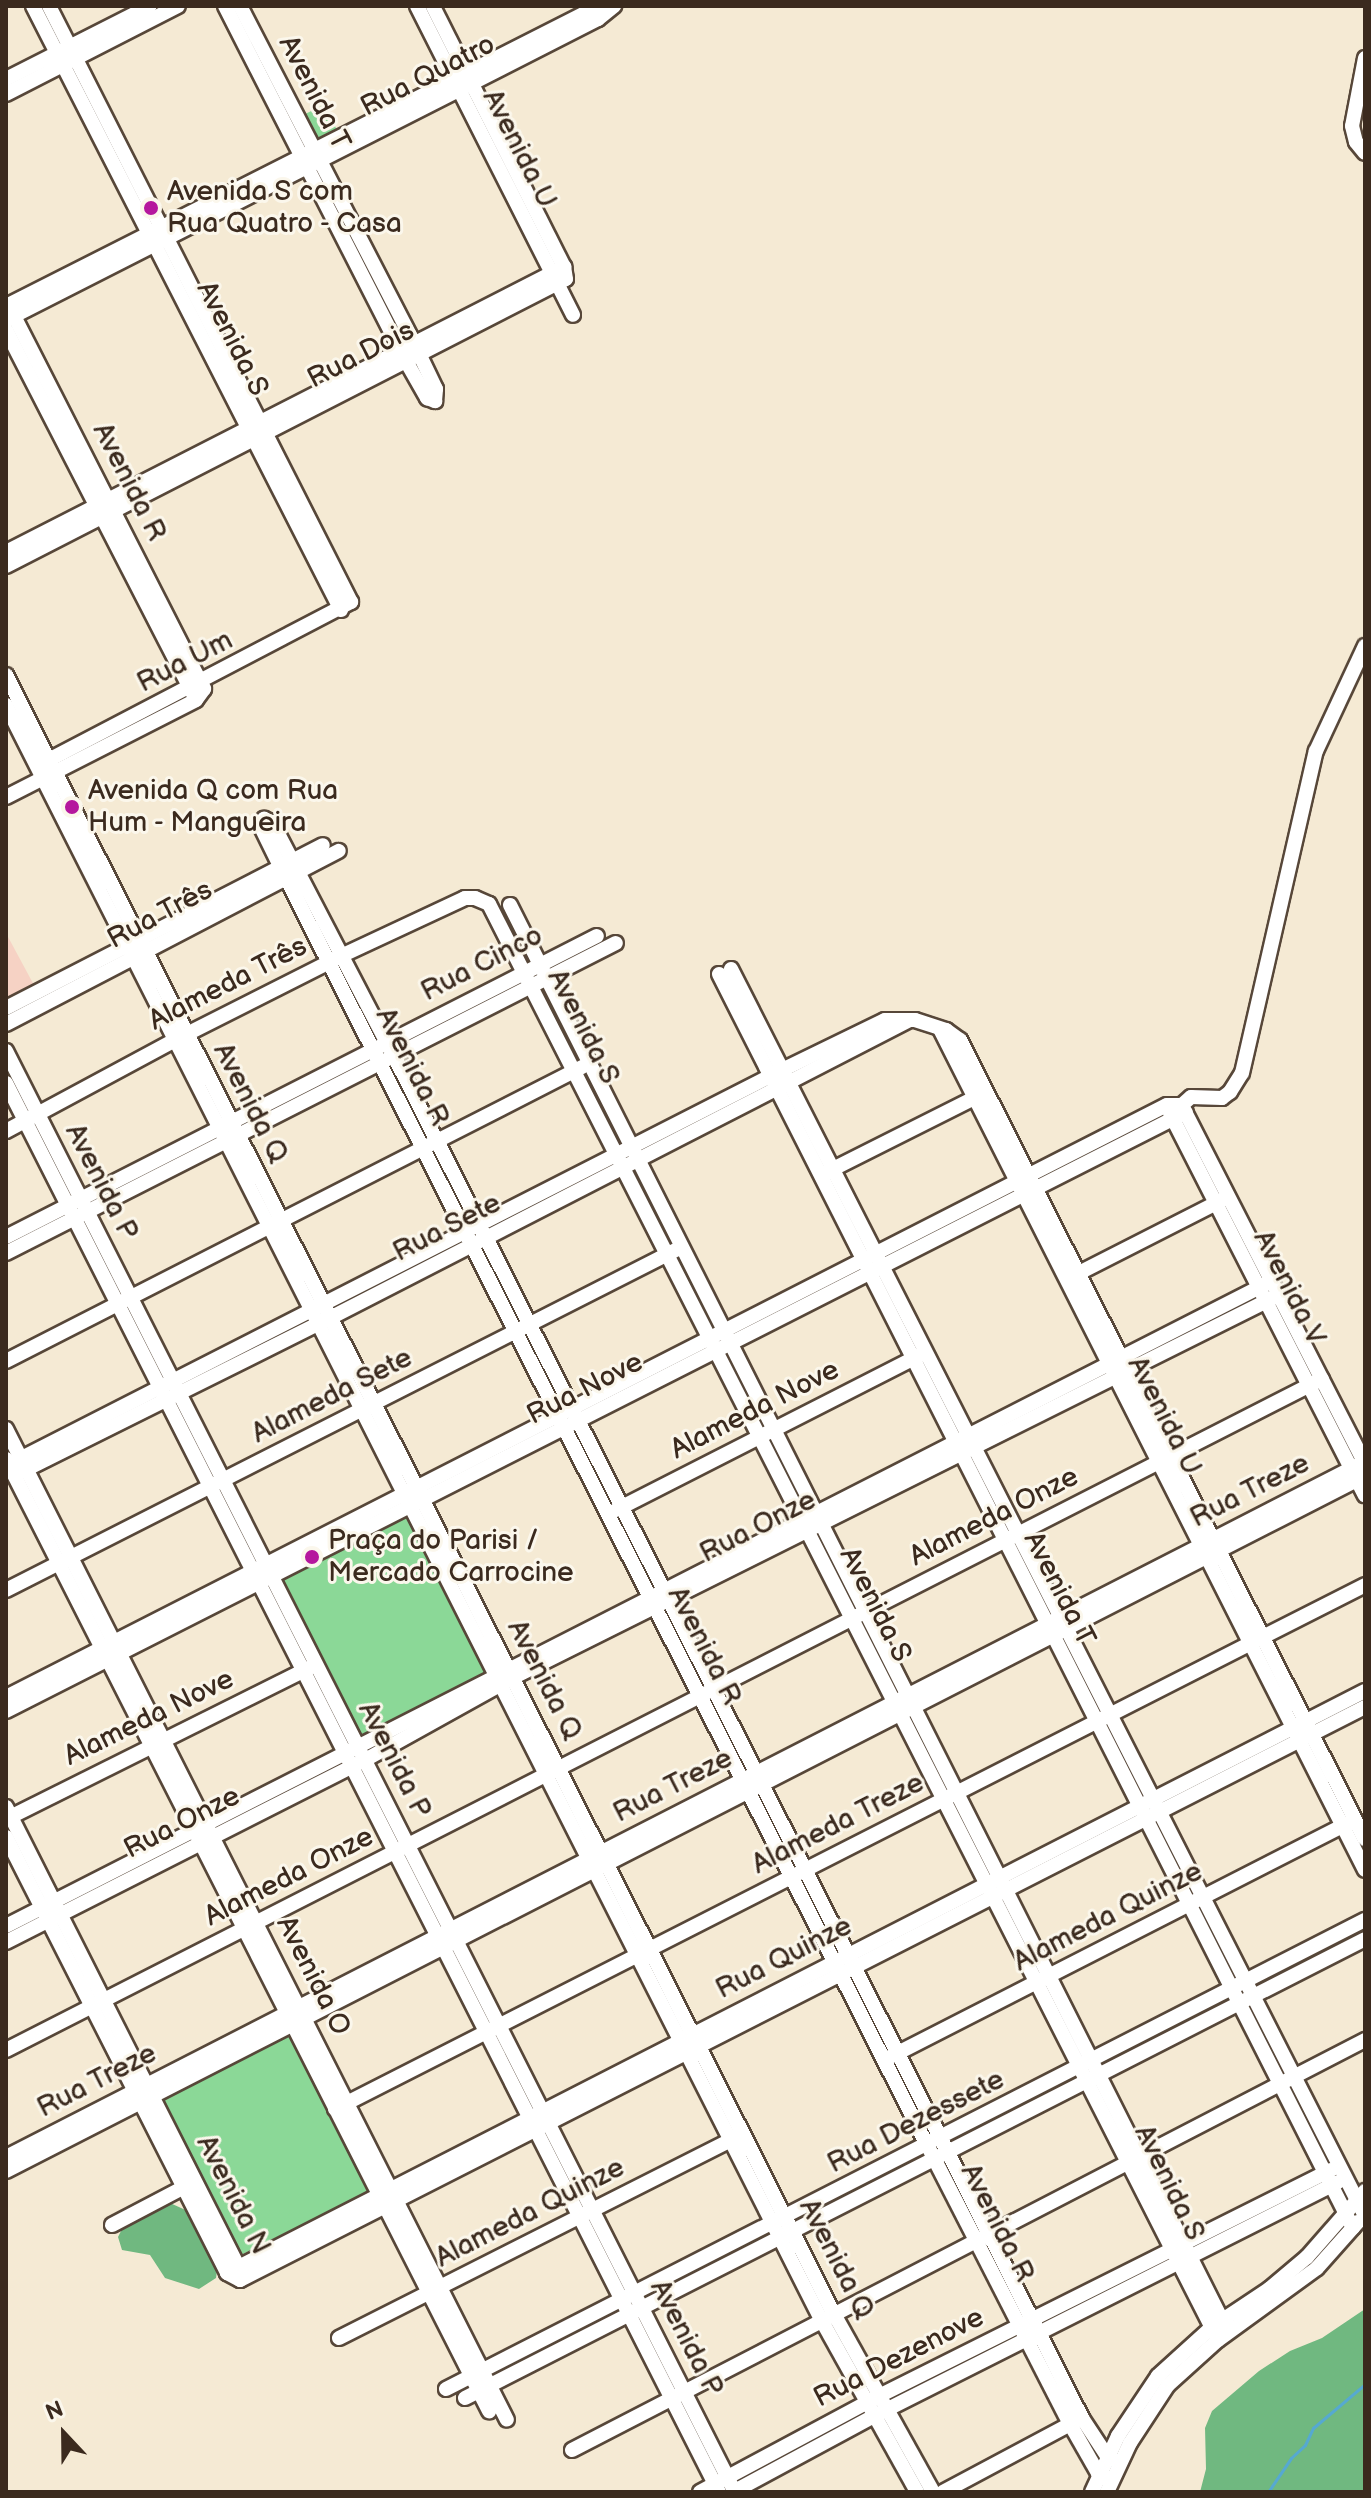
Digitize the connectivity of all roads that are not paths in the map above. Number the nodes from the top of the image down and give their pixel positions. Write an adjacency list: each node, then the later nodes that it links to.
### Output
1 (33, 6): 10 (street, Avenida S)
2 (49, 6): 10 (street, Avenida S)
3 (150, 6): 10 (street)
4 (178, 6): 10 (street)
5 (225, 6): 16 (street, Avenida T)
6 (240, 6): 16 (street, Avenida T)
7 (417, 6): 13 (street, Avenida U)
8 (433, 6): 13 (street, Avenida U)
9 (609, 7): 13 (street, Rua Quatro)
10 (65, 56): 12 (street); 14 (street); 17 (street, Avenida S)
11 (1365, 58): 15 (street)
12 (6, 79)
13 (463, 81): 16 (street, Rua Quatro); 18 (street, Avenida U)
14 (6, 94)
15 (1365, 153)
16 (310, 158): 17 (street, Rua Quatro); 22 (street, Avenida T)
17 (158, 236): 19 (street, Rua Quatro); 23 (street, Avenida S)
18 (560, 275): 20 (street, Avenida U); 22 (street, Rua Dois)
19 (8, 310): 24 (street, Avenida R)
20 (573, 315)
21 (6, 330): 24 (street, Avenida R)
22 (410, 352): 23 (street, Rua Dois)
23 (258, 431): 24 (street, Rua Dois); 27 (street, Avenida S)
24 (106, 508): 25 (street, Rua Dois); 26 (street, Rua Dois); 30 (street, Avenida R)
25 (6, 552)
26 (6, 566)
27 (345, 605): 30 (street, Rua Um)
28 (1365, 646): 57 (street, Rua Nove)
29 (6, 675): 31 (street, Avenida Q)
30 (198, 690): 32 (street, Rua Um)
31 (10, 701): 32 (street, Avenida Q)
32 (46, 769): 33 (street, Rua Um); 42 (street, Avenida Q)
33 (6, 797)
34 (266, 824): 37 (street, Avenida R)
35 (323, 845): 37 (street, Rua Três)
36 (339, 851): 37 (street, Rua Três)
37 (289, 869): 42 (street, Rua Três); 43 (street, Avenida R)
38 (479, 899): 43 (street, Alameda Três); 45 (street, Avenida S)
39 (510, 905): 45 (street, Avenida S)
40 (597, 936): 45 (street, Rua Cinco)
41 (616, 943): 45 (street, Rua Cinco)
42 (137, 949): 46 (street, Rua Três); 48 (street, Rua Três); 49 (street, Avenida Q)
43 (336, 959): 49 (street, Alameda Três); 51 (street, Avenida R)
44 (725, 972): 54 (street, Avenida T)
45 (535, 974): 51 (street, Rua Cinco); 52 (street, Avenida S); 53 (street, Avenida S)
46 (6, 1008)
47 (915, 1020): 54 (street, Rua Sete); 56 (street, Avenida U)
48 (6, 1024)
49 (180, 1037): 58 (street, Alameda Três); 59 (street, Avenida Q)
50 (6, 1051): 58 (street, Avenida P)
51 (384, 1052): 59 (street, Rua Cinco); 61 (street, Rua Cinco); 62 (street, Avenida R)
52 (590, 1063): 53 (street); 63 (street, Avenida S)
53 (576, 1070): 62 (street); 63 (street, Avenida S)
54 (780, 1078): 63 (street, Rua Sete); 64 (street, Avenida T)
55 (6, 1083): 58 (street, Avenida P)
56 (980, 1095): 64 (street); 65 (street, Avenida U)
57 (1177, 1110): 65 (street, Rua Nove); 66 (street, Avenida V)
58 (32, 1118): 60 (street, Alameda Três); 67 (street, Avenida P)
59 (225, 1126): 61 (street, Avenida Q); 67 (street, Rua Cinco)
60 (6, 1131)
61 (232, 1140): 67 (street, Rua Cinco); 68 (street, Avenida Q)
62 (430, 1144): 68 (street); 69 (street, Avenida R)
63 (629, 1157): 69 (street, Rua Sete); 71 (street, Avenida S)
64 (828, 1172): 73 (street, Avenida T)
65 (1026, 1185): 73 (street, Rua Nove); 74 (street, Avenida U)
66 (1223, 1199): 74 (street); 75 (street, Avenida V)
67 (78, 1209): 70 (street, Rua Cinco); 72 (street, Rua Cinco); 76 (street, Avenida P)
68 (275, 1224): 76 (street); 77 (street, Avenida Q)
69 (476, 1236): 77 (street, Rua Sete); 78 (street, Avenida R)
70 (6, 1237)
71 (675, 1251): 78 (street, Alameda Sete); 79 (street, Avenida S)
72 (6, 1253)
73 (873, 1263): 79 (street, Rua Nove); 80 (street, Avenida T)
74 (1072, 1276): 82 (street, Avenida U)
75 (1269, 1291): 82 (street, Rua Onze); 83 (street, Avenida V)
76 (124, 1301): 81 (street); 84 (street, Avenida P)
77 (321, 1315): 84 (street, Rua Sete); 85 (street, Avenida Q)
78 (523, 1328): 85 (street, Alameda Sete); 86 (street, Avenida R); 87 (street, Avenida R)
79 (720, 1341): 86 (street, Rua Nove); 89 (street, Avenida S)
80 (920, 1355): 89 (street, Alameda Nove); 90 (street, Avenida T)
81 (6, 1361)
82 (1118, 1366): 90 (street, Rua Onze); 91 (street, Avenida U)
83 (1316, 1382): 91 (street, Alameda Onze); 93 (street, Avenida V)
84 (170, 1390): 92 (street, Rua Sete); 94 (street, Avenida P)
85 (368, 1407): 94 (street, Alameda Sete); 96 (street, Avenida Q)
86 (576, 1415): 87 (street, Rua Nove); 97 (street, Avenida R)
87 (562, 1422): 96 (street, Rua Nove); 97 (street, Avenida R)
88 (6, 1429): 92 (street, Avenida O)
89 (767, 1434): 97 (street, Alameda Nove); 98 (street, Avenida S)
90 (964, 1444): 98 (street, Rua Onze); 99 (street, Avenida T)
91 (1165, 1460): 99 (street, Alameda Onze); 100 (street, Avenida U)
92 (13, 1467): 101 (street, Avenida O)
93 (1361, 1470): 95 (street, Avenida V); 100 (street, Rua Treze)
94 (217, 1484): 101 (street, Alameda Sete); 102 (street, Avenida P)
95 (1365, 1495)
96 (414, 1497): 102 (street, Rua Nove); 111 (street, Avenida Q)
97 (616, 1511): 105 (street, Avenida R)
98 (812, 1521): 105 (street, Rua Onze); 106 (street, Avenida S)
99 (1011, 1537): 106 (street, Alameda Onze); 107 (street, Avenida T)
100 (1210, 1549): 107 (street, Rua Treze); 108 (street, Avenida U)
101 (64, 1560): 104 (street, Alameda Sete); 109 (street, Avenida O)
102 (263, 1574): 109 (street, Rua Nove); 110 (street, Avenida P)
103 (1365, 1585): 108 (street, Alameda Treze)
104 (6, 1590)
105 (659, 1599): 111 (street, Rua Onze); 113 (street, Avenida R)
106 (859, 1614): 113 (street, Alameda Onze); 115 (street, Avenida S)
107 (1056, 1626): 115 (street, Rua Treze); 118 (street, Avenida T)
108 (1256, 1640): 118 (street, Alameda Treze); 119 (street, Avenida U)
109 (110, 1651): 114 (street, Rua Nove); 117 (street, Rua Nove); 120 (street, Avenida O); 121 (street, Avenida O)
110 (309, 1668): 120 (street, Alameda Nove); 122 (street, Avenida P)
111 (506, 1676): 122 (street, Rua Onze); 123 (street, Avenida Q)
112 (1365, 1691): 119 (street, Rua Quinze)
113 (706, 1692): 123 (street, Alameda Onze); 124 (street, Avenida R)
114 (6, 1697)
115 (904, 1703): 124 (street, Rua Treze); 125 (street, Avenida S); 126 (street, Avenida S)
116 (1365, 1707): 119 (street, Rua Quinze)
117 (6, 1711)
118 (1103, 1718): 125 (street, Alameda Treze); 127 (street, Avenida T)
119 (1302, 1731): 127 (street, Rua Quinze); 129 (street, Avenida U)
120 (164, 1740): 121 (street, Alameda Nove); 130 (street, Avenida O)
121 (149, 1747): 128 (street, Alameda Nove); 130 (street, Avenida O)
122 (356, 1757): 130 (street, Rua Onze); 133 (street, Avenida P)
123 (553, 1772): 133 (street, Alameda Onze); 134 (street, Avenida Q)
124 (751, 1782): 134 (street, Rua Treze); 136 (street, Avenida R)
125 (958, 1792): 126 (street, Alameda Treze); 137 (street, Avenida S)
126 (944, 1800): 136 (street, Alameda Treze); 138 (street, Avenida S)
127 (1149, 1809): 137 (street, Rua Quinze); 139 (street, Avenida T)
128 (8, 1814): 140 (street, Avenida N)
129 (1349, 1823): 132 (street, Avenida U); 135 (street, Avenida U); 139 (street, Alameda Quinze)
130 (203, 1834): 140 (street, Rua Onze); 142 (street, Avenida O); 144 (street, Avenida O)
131 (6, 1837): 140 (street, Avenida N)
132 (1365, 1839)
133 (402, 1849): 142 (street, Alameda Onze); 145 (street, Avenida P)
134 (599, 1862): 145 (street, Rua Treze); 148 (street, Avenida Q)
135 (1365, 1870)
136 (798, 1874): 148 (street, Alameda Treze); 149 (street, Avenida R)
137 (1004, 1882): 138 (street, Rua Quinze); 150 (street, Avenida S)
138 (990, 1890): 149 (street, Rua Quinze); 150 (street, Avenida S)
139 (1196, 1901): 150 (street, Alameda Quinze); 151 (street, Avenida T)
140 (51, 1911): 143 (street, Rua Onze); 147 (street, Rua Onze); 153 (street, Avenida N)
141 (1365, 1920): 151 (street, Rua Dezessete)
142 (257, 1922): 144 (street, Alameda Onze); 154 (street, Avenida O)
143 (6, 1926)
144 (242, 1930): 153 (street, Alameda Onze); 154 (street, Avenida O)
145 (447, 1939): 154 (street, Rua Treze); 155 (street, Avenida P)
146 (1365, 1939): 152 (street, Rua Dezessete)
147 (6, 1942)
148 (644, 1953): 155 (street, Alameda Treze); 157 (street, Avenida Q)
149 (843, 1964): 157 (street, Rua Quinze); 159 (street, Avenida R)
150 (1044, 1978): 159 (street, Alameda Quinze); 160 (street, Avenida S)
151 (1238, 1986): 152 (street, Avenida T); 160 (street, Rua Dezessete)
152 (1245, 2000): 160 (street, Rua Dezessete); 161 (street, Avenida T)
153 (98, 2003): 158 (street, Alameda Onze); 162 (street, Avenida N)
154 (295, 2016): 162 (street, Rua Treze); 163 (street, Avenida O)
155 (493, 2029): 163 (street, Alameda Treze); 164 (street, Avenida P)
156 (1365, 2040): 161 (street)
157 (690, 2044): 164 (street, Rua Quinze); 165 (street, Avenida Q)
158 (6, 2050)
159 (890, 2057): 166 (street, Avenida R)
160 (1091, 2070): 166 (street, Rua Dezessete); 167 (street, Avenida S)
161 (1286, 2080): 167 (street); 169 (street, Avenida T)
162 (144, 2094): 168 (street, Rua Treze); 170 (street, Avenida N)
163 (341, 2106): 171 (street, Avenida O)
164 (540, 2121): 171 (street, Rua Quinze); 174 (street, Avenida P)
165 (737, 2138): 174 (street, Alameda Quinze); 176 (street, Avenida Q)
166 (936, 2149): 176 (street, Rua Dezessete); 178 (street, Avenida R)
167 (1136, 2158): 178 (street); 179 (street, Avenida S)
168 (7, 2166)
169 (1335, 2176): 172 (street, Avenida T); 173 (street, Avenida T); 179 (street, Rua Dezenove)
170 (189, 2185): 175 (street); 180 (street, Avenida N)
171 (387, 2199): 180 (street, Rua Quinze); 181 (street, Avenida O)
172 (1363, 2205): 173 (street); 177 (street)
173 (1345, 2214): 177 (street, Avenida T); 185 (street)
174 (586, 2215): 181 (street, Alameda Quinze); 182 (street, Avenida P)
175 (112, 2225)
176 (782, 2228): 182 (street, Rua Dezessete); 183 (street, Avenida Q)
177 (1353, 2228): 185 (street)
178 (982, 2238): 183 (street); 184 (street, Avenida R)
179 (1182, 2251): 184 (street, Rua Dezenove); 185 (street, Avenida S)
180 (237, 2272)
181 (433, 2291): 186 (street, Alameda Quinze); 187 (street, Avenida O)
182 (632, 2304): 187 (street, Rua Dezessete); 189 (street, Avenida P)
183 (828, 2318): 189 (street); 190 (street, Avenida Q)
184 (1029, 2329): 190 (street, Rua Dezenove); 193 (street, Avenida R)
185 (1220, 2330): 195 (street)
186 (339, 2338)
187 (477, 2384): 188 (street, Rua Dezessete); 191 (street, Avenida O); 192 (street, Avenida O)
188 (446, 2389)
189 (677, 2396): 194 (street); 197 (street, Avenida P)
190 (878, 2405): 197 (street, Rua Dezenove); 199 (street, Avenida Q); 200 (street, Avenida Q)
191 (489, 2411)
192 (507, 2420)
193 (1076, 2421): 195 (street, Avenida R); 196 (street, Avenida R); 201 (street)
194 (572, 2450)
195 (1113, 2460): 196 (street)
196 (1105, 2482): 202 (street)
197 (727, 2488): 198 (street, Rua Dezenove)
198 (700, 2492)
199 (917, 2492)
200 (933, 2492)
201 (943, 2492)
202 (1092, 2492)

